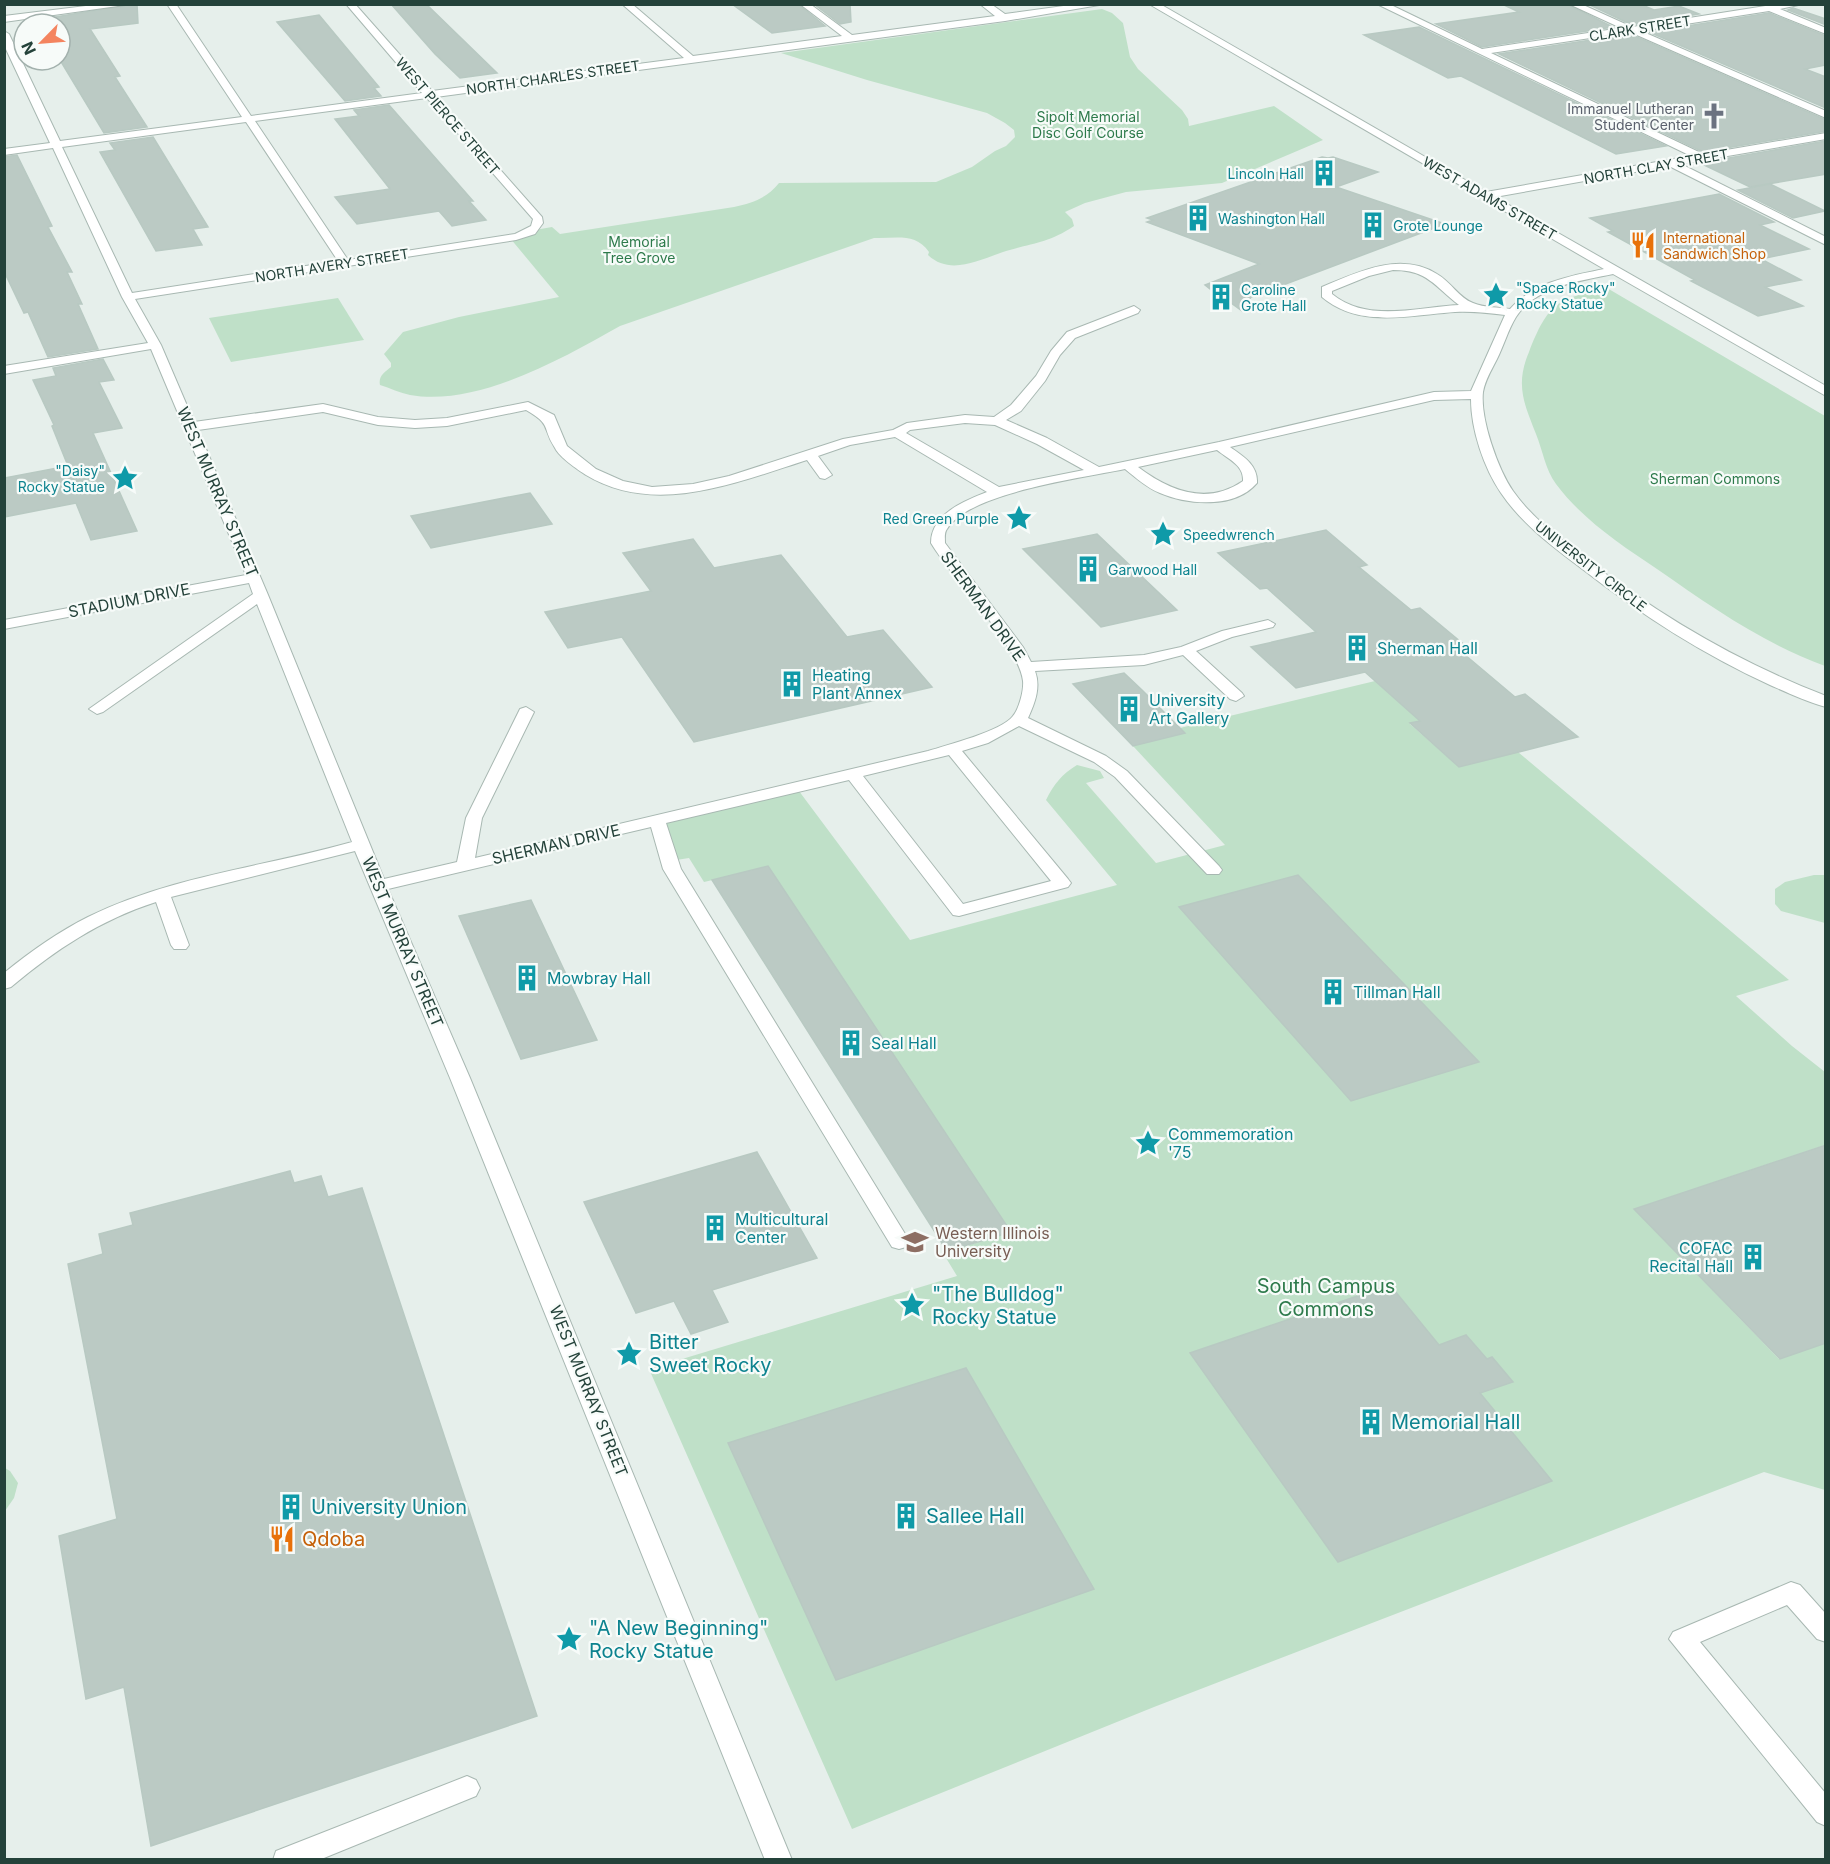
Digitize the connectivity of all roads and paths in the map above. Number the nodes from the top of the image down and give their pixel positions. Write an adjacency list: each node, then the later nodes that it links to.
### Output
1 (128, 4): 15 (street)
2 (171, 4): 24 (street)
3 (350, 4): 22 (street, WEST PIERCE STREET)
4 (626, 4): 21 (street)
5 (804, 4): 19 (street)
6 (984, 4): 14 (street)
7 (1101, 4): 14 (street, NORTH CHARLES STREET)
8 (1153, 4): 30 (street, WEST ADAMS STREET)
9 (1381, 4): 20 (street)
10 (1573, 4): 16 (street)
11 (1759, 4): 13 (street)
12 (1799, 4): 13 (street, CLARK STREET)
13 (1770, 9): 16 (street, CLARK STREET); 17 (street)
14 (1005, 18): 19 (street, NORTH CHARLES STREET)
15 (4, 19)
16 (1631, 30): 20 (street, CLARK STREET); 23 (street)
17 (1826, 31)
18 (4, 34): 26 (street, WEST MURRAY STREET)
19 (850, 38): 21 (street, NORTH CHARLES STREET)
20 (1481, 52): 28 (street)
21 (691, 59): 22 (street, NORTH CHARLES STREET)
22 (429, 94): 24 (street, NORTH CHARLES STREET); 31 (street, WEST PIERCE STREET)
23 (1826, 114)
24 (248, 119): 26 (street, NORTH CHARLES STREET); 33 (street)
25 (1826, 136): 28 (street, NORTH CLAY STREET)
26 (57, 145): 27 (street, NORTH CHARLES STREET); 35 (street, WEST MURRAY STREET)
27 (4, 153)
28 (1702, 158): 29 (street, NORTH CLAY STREET)
29 (1672, 164): 30 (street, NORTH CLAY STREET); 32 (street)
30 (1486, 195): 34 (street, WEST ADAMS STREET)
31 (535, 230): 33 (street, NORTH AVERY STREET)
32 (1826, 242)
33 (345, 263): 35 (street, NORTH AVERY STREET)
34 (1614, 270): 38 (street); 41 (street, WEST ADAMS STREET)
35 (128, 297): 39 (street, WEST MURRAY STREET)
36 (1473, 308): 36 (street); 38 (street)
37 (1134, 310): 43 (street)
38 (1513, 314): 42 (street)
39 (155, 345): 40 (street); 44 (street, WEST MURRAY STREET)
40 (4, 370)
41 (1826, 392)
42 (1477, 395): 46 (street, SHERMAN DRIVE); 58 (street, UNIVERSITY CIRCLE)
43 (998, 421): 45 (street); 49 (street)
44 (190, 427): 47 (street); 52 (street, WEST MURRAY STREET)
45 (897, 433): 47 (street); 51 (street)
46 (1219, 446): 48 (street, SHERMAN DRIVE); 48 (street)
47 (810, 454): 50 (street)
48 (1129, 466): 49 (street, SHERMAN DRIVE)
49 (1098, 472): 51 (street, SHERMAN DRIVE)
50 (825, 475)
51 (997, 492): 56 (street, SHERMAN DRIVE)
52 (258, 586): 54 (street, STADIUM DRIVE); 59 (street); 65 (street, WEST MURRAY STREET)
53 (1268, 624): 55 (street)
54 (4, 625)
55 (1186, 650): 56 (street); 57 (street)
56 (1027, 667): 61 (street, SHERMAN DRIVE)
57 (1236, 696)
58 (1826, 702)
59 (96, 709)
60 (526, 712): 66 (street)
61 (1018, 720): 62 (street, SHERMAN DRIVE); 67 (street)
62 (952, 749): 63 (street, SHERMAN DRIVE); 63 (street)
63 (853, 774): 64 (street, SHERMAN DRIVE)
64 (657, 820): 66 (street, SHERMAN DRIVE); 72 (street)
65 (362, 844): 68 (street, WEST MURRAY STREET); 69 (street)
66 (465, 865): 68 (street, SHERMAN DRIVE)
67 (1213, 870)
68 (378, 886): 77 (street, WEST MURRAY STREET)
69 (162, 896): 70 (street); 71 (street)
70 (180, 945)
71 (4, 984)
72 (899, 1242)
73 (1826, 1632): 75 (street)
74 (467, 1788): 76 (street)
75 (1826, 1814)
76 (286, 1860)
77 (779, 1860)

